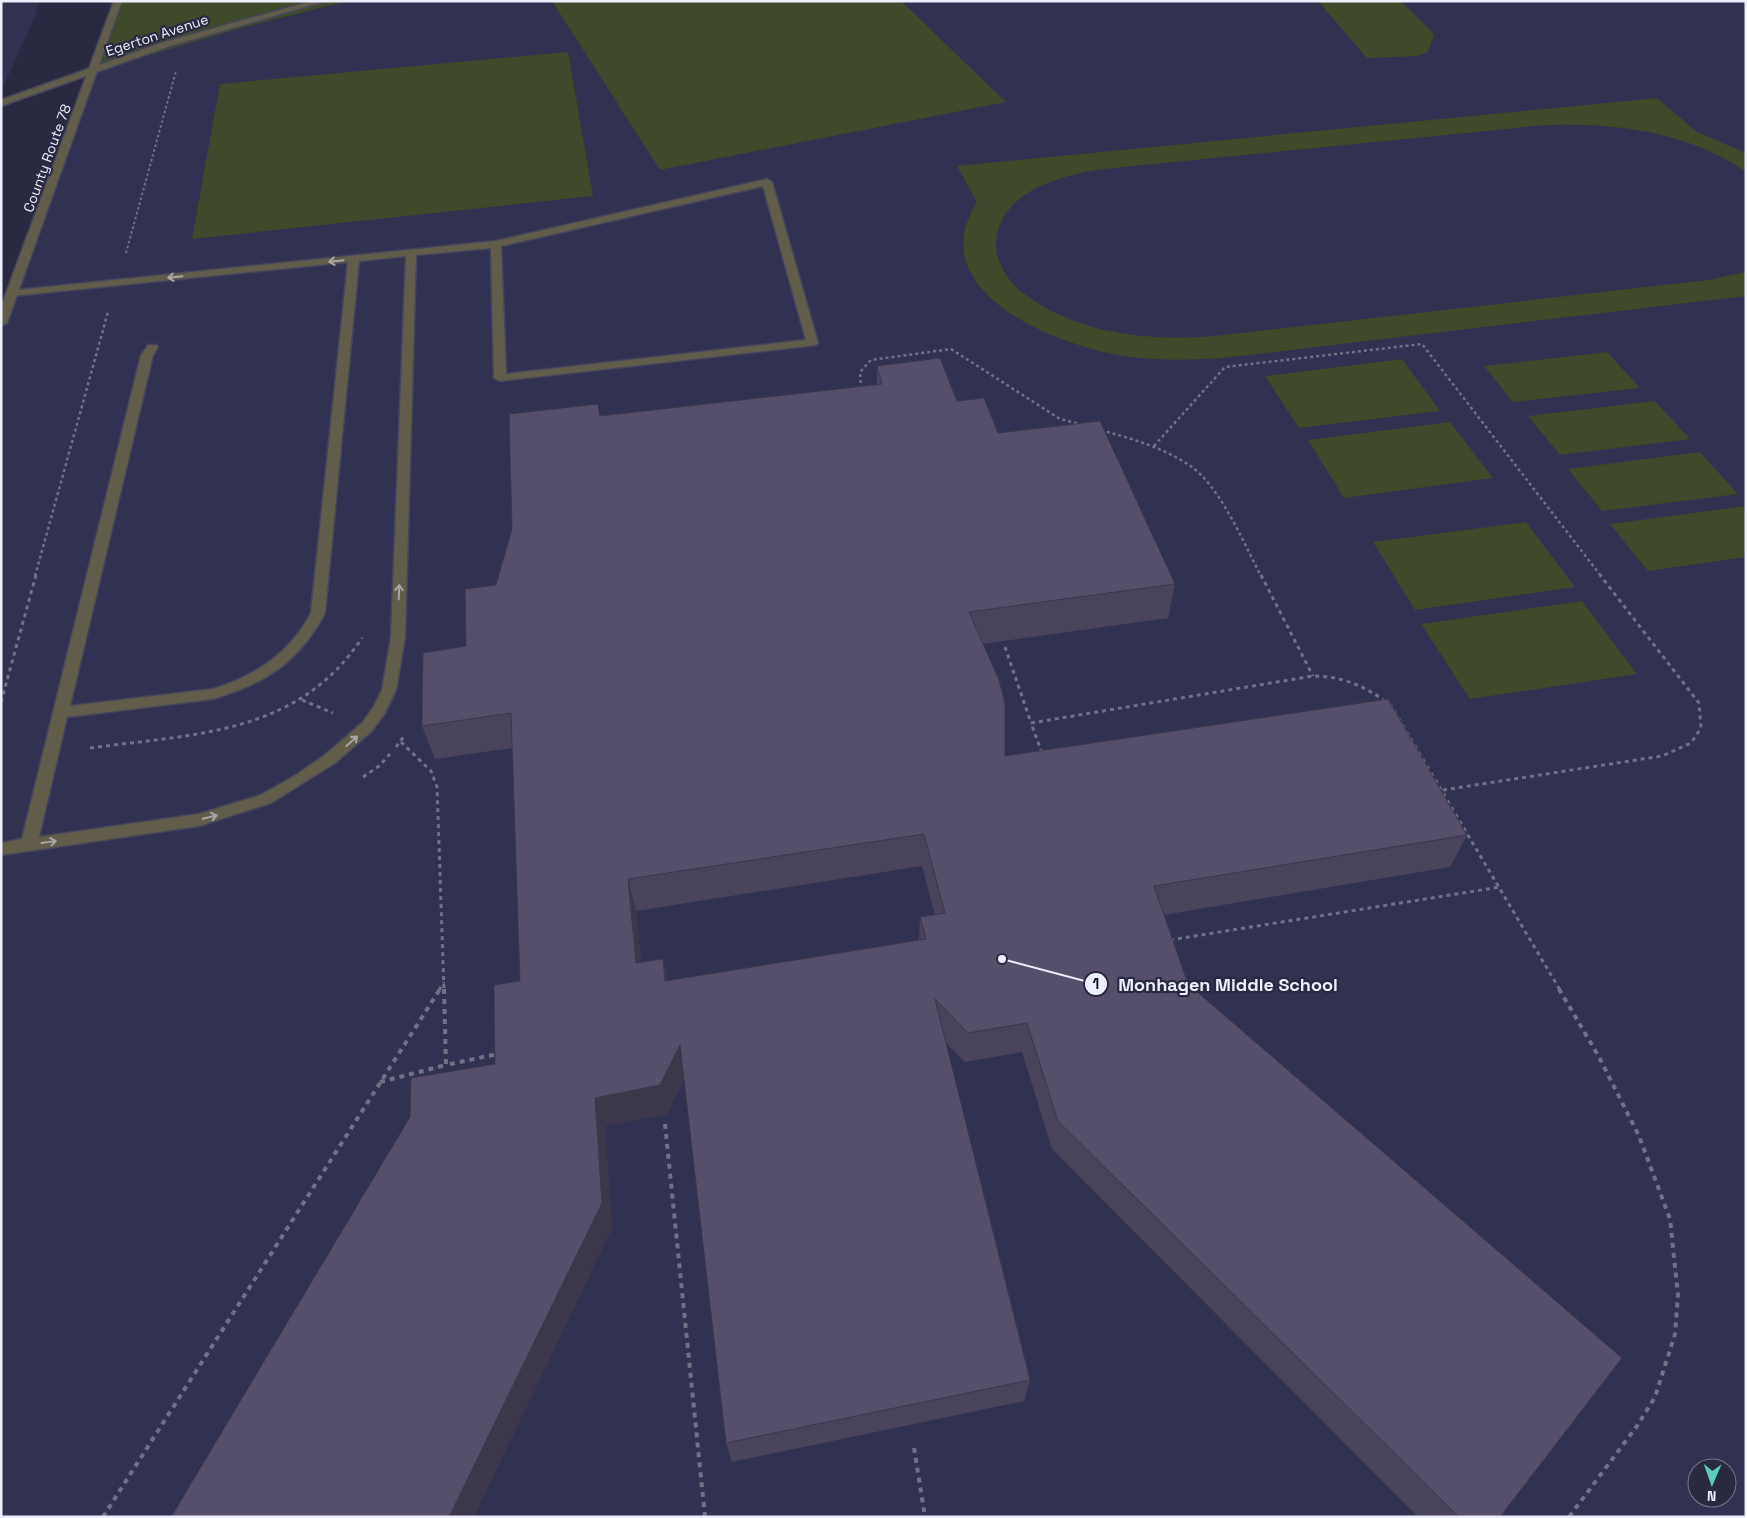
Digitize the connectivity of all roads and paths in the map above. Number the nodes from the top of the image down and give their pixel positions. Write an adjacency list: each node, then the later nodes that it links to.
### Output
1 (118, 1): 4 (street, County Route 78)
2 (322, 1): 4 (street, Egerton Avenue)
3 (178, 66): 9 (path)
4 (94, 71): 5 (street, Egerton Avenue); 10 (street, County Route 78)
5 (1, 103)
6 (496, 244): 6 (street); 7 (street)
7 (411, 253): 8 (street); 24 (street, one-way to 7)
8 (354, 259): 10 (street, one-way to 10); 22 (street)
9 (123, 262)
10 (12, 292): 12 (street, County Route 78)
11 (108, 312): 21 (path)
12 (1, 324)
13 (152, 347): 22 (street)
14 (862, 393): 15 (path)
15 (1088, 427)
16 (1098, 429): 17 (path)
17 (1154, 446): 19 (path); 26 (path)
18 (1005, 647): 23 (path)
19 (1313, 676): 23 (path); 26 (path)
20 (301, 700): 24 (path)
21 (1, 702)
22 (62, 712): 27 (street)
23 (1031, 723): 25 (path)
24 (367, 728): 27 (street, one-way to 24); 31 (path)
25 (1044, 758)
26 (1443, 790): 29 (path)
27 (29, 844): 28 (street)
28 (1, 849)
29 (1500, 887): 30 (path); 40 (path)
30 (1168, 940)
31 (444, 982): 33 (path); 34 (path)
32 (500, 1053): 33 (path)
33 (446, 1064): 34 (path)
34 (380, 1082): 37 (path)
35 (666, 1124): 38 (path)
36 (914, 1448): 39 (path)
37 (103, 1517)
38 (705, 1517)
39 (926, 1517)
40 (1569, 1517)

